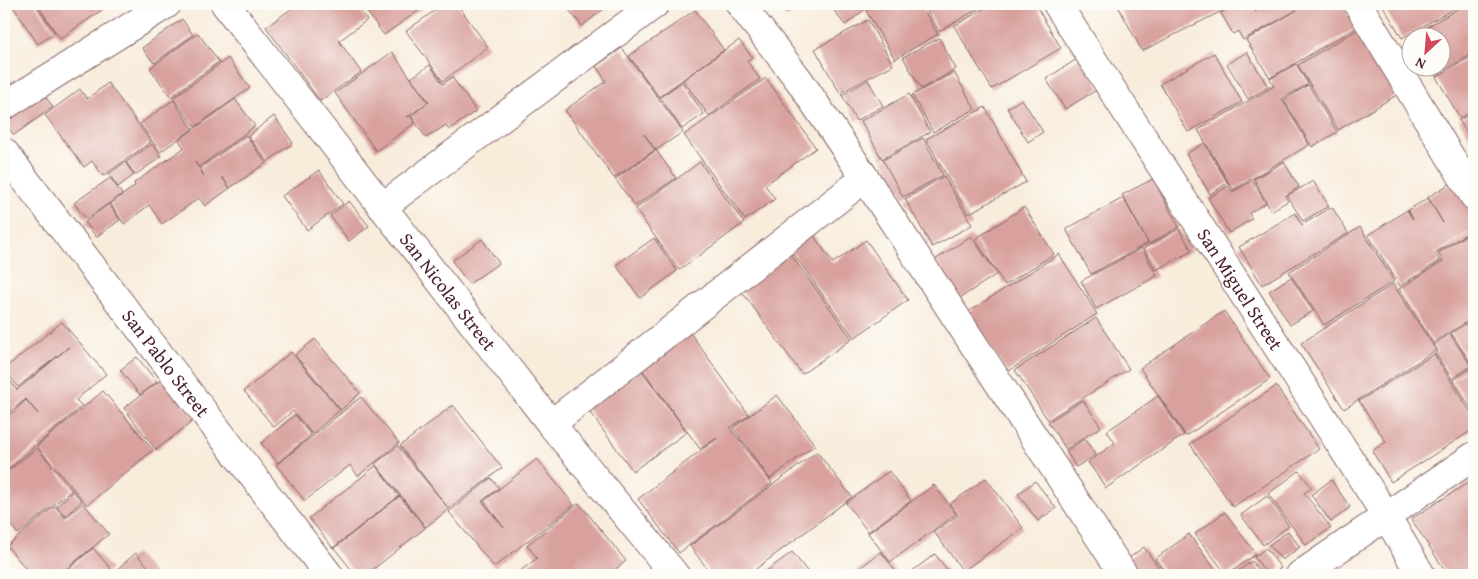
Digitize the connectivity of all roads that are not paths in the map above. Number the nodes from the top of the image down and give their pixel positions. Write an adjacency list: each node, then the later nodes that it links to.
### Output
1 (167, 4): 7 (street)
2 (225, 4): 11 (street, San Nicolas Street)
3 (655, 4): 11 (street)
4 (740, 4): 9 (street)
5 (1057, 4): 14 (street, San Miguel Street)
6 (1358, 4): 10 (street)
7 (4, 106)
8 (4, 152): 15 (street, San Pablo Street)
9 (865, 178): 12 (street); 17 (street)
10 (1474, 196)
11 (382, 207): 12 (street, San Nicolas Street)
12 (551, 424): 16 (street, San Nicolas Street)
13 (1474, 456): 14 (street)
14 (1387, 517): 18 (street); 19 (street, San Miguel Street)
15 (329, 575)
16 (674, 575)
17 (1124, 575)
18 (1300, 575)
19 (1421, 575)

